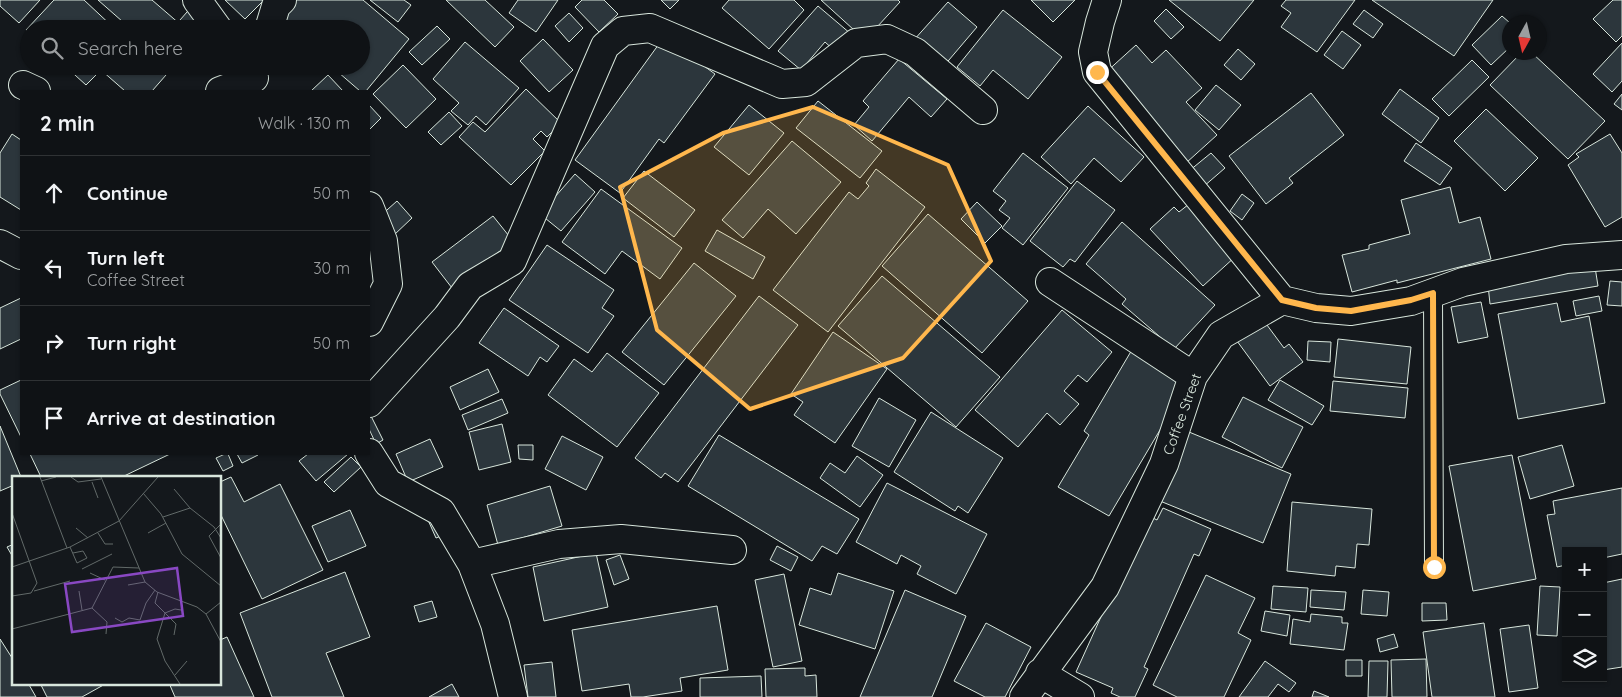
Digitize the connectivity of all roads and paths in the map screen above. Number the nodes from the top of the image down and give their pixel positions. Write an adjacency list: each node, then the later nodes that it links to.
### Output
1 (197, 0): 4 (street)
2 (282, 0): 5 (street)
3 (1107, 0): 15 (street)
4 (211, 20)
5 (272, 20)
6 (258, 76): 7 (street)
7 (223, 90)
8 (983, 110): 18 (street)
9 (370, 208): 16 (street)
10 (0, 244): 11 (street)
11 (20, 254)
12 (1622, 255): 14 (street)
13 (1050, 282): 17 (street)
14 (1433, 293): 15 (street); 22 (lane)
15 (1282, 300): 17 (street, Coffee Street)
16 (370, 320)
17 (1193, 376): 23 (street, Coffee Street)
18 (370, 402)
19 (370, 455): 21 (street)
20 (732, 550): 21 (street)
21 (472, 564): 24 (street)
22 (1434, 567)
23 (1040, 673): 25 (street, Coffee Street); 26 (street)
24 (513, 697)
25 (1024, 697)
26 (1080, 697)

